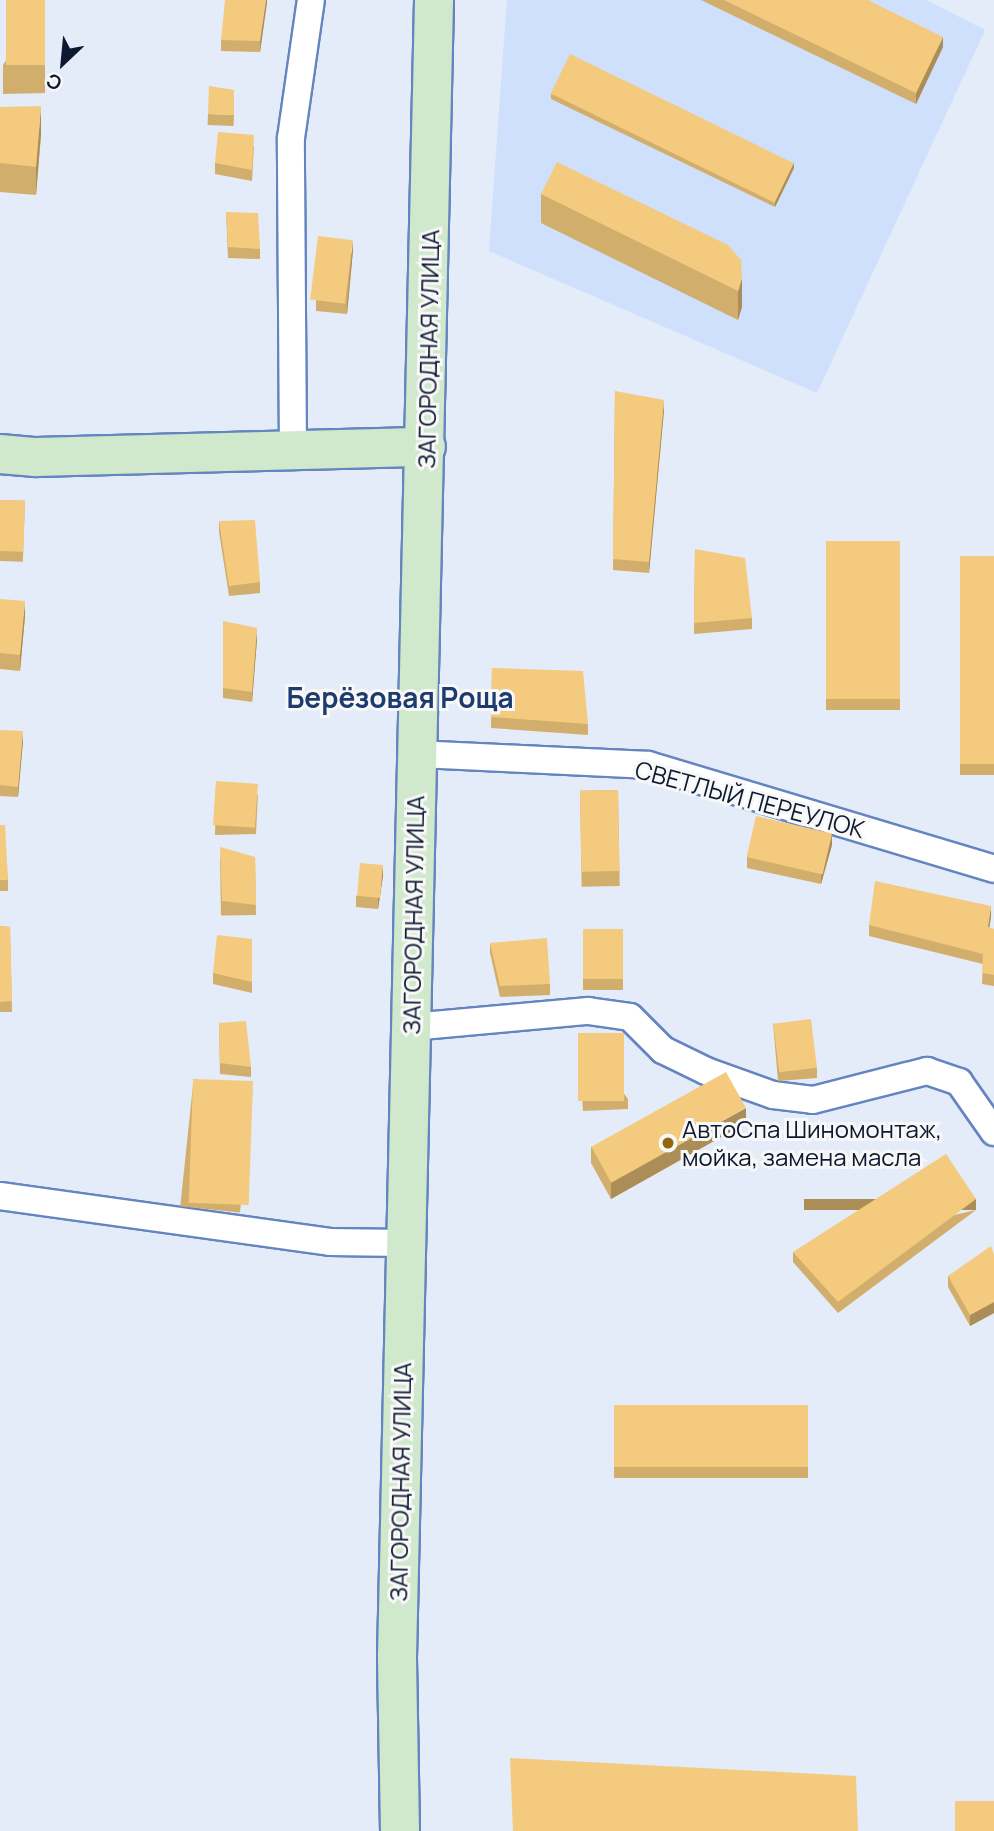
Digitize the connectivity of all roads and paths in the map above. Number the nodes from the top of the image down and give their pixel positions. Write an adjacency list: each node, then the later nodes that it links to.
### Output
1 (311, 0): 4 (street)
2 (434, 0): 3 (street, ЗАГОРОДНАЯ УЛИЦА)
3 (426, 447): 4 (street); 6 (street, ЗАГОРОДНАЯ УЛИЦА)
4 (293, 452): 5 (street)
5 (0, 454)
6 (417, 754): 7 (street, СВЕТЛЫЙ ПЕРЕУЛОК); 8 (street, ЗАГОРОДНАЯ УЛИЦА)
7 (994, 869)
8 (411, 1027): 9 (street); 11 (street, ЗАГОРОДНАЯ УЛИЦА)
9 (994, 1132)
10 (0, 1196): 11 (street)
11 (405, 1243): 12 (street, ЗАГОРОДНАЯ УЛИЦА)
12 (400, 1831)

